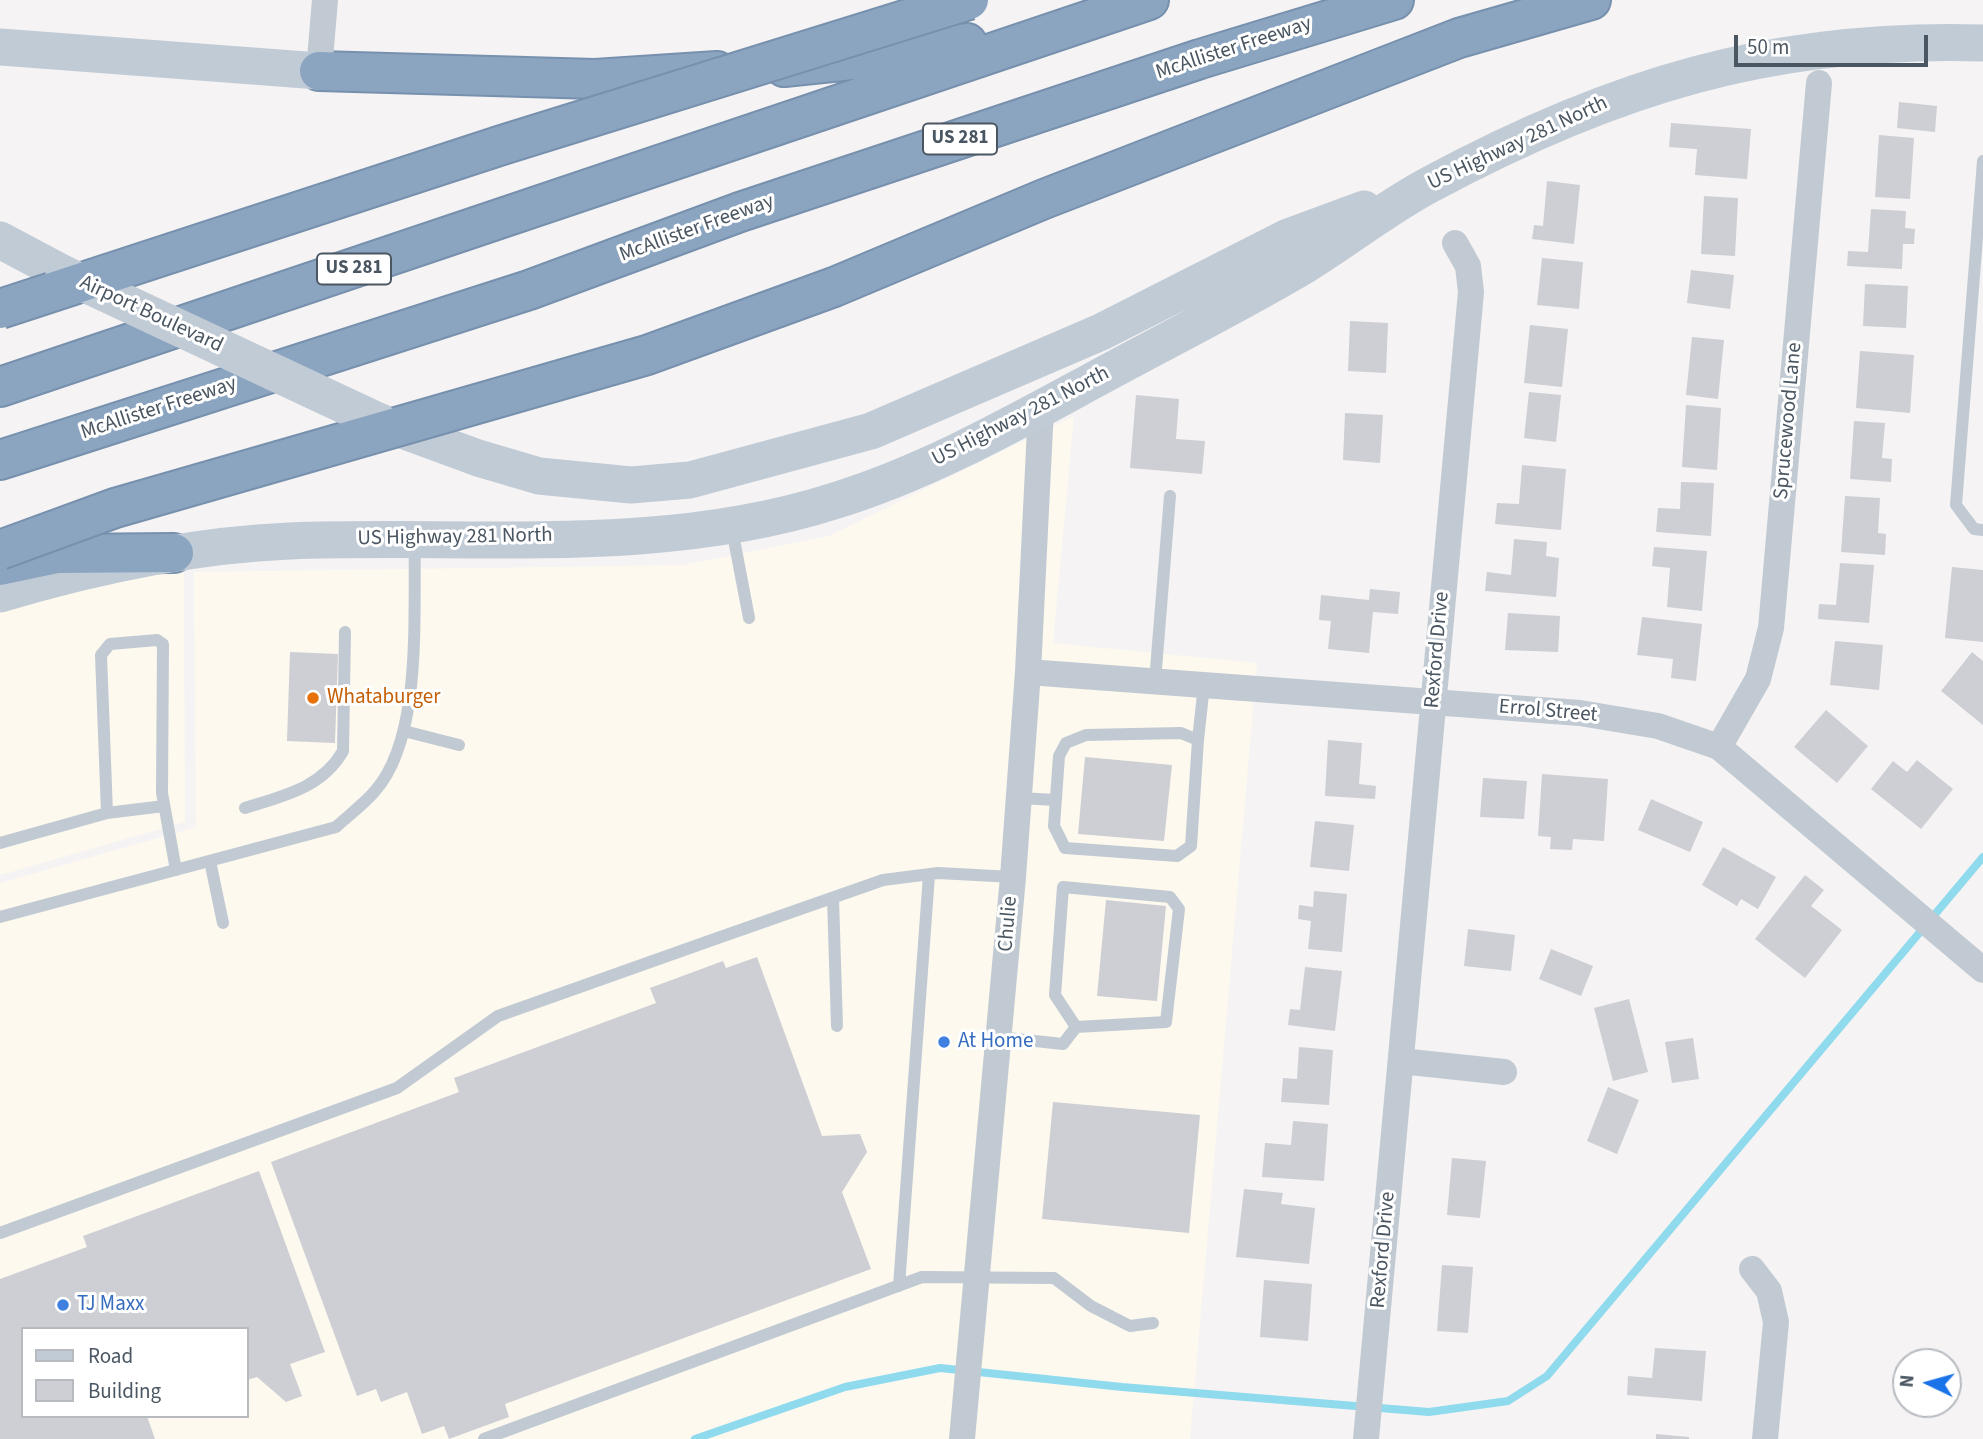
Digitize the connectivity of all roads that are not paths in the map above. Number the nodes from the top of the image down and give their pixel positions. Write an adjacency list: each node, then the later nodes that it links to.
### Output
1 (325, 0): 9 (street)
2 (969, 0): 15 (highway, bridge)
3 (1149, 0): 6 (highway, US 281)
4 (1394, 0): 18 (highway, McAllister Freeway / US 281)
5 (1591, 0): 23 (highway, bridge)
6 (1083, 23): 9 (highway); 16 (highway, US 281)
7 (1983, 43): 12 (main road, US Highway 281 North)
8 (0, 47): 9 (main road)
9 (318, 71)
10 (1819, 83): 36 (street, Sprucewood Lane)
11 (1983, 161): 21 (lane)
12 (1424, 188): 13 (main road, Airport Boulevard, bridge); 17 (main road, US Highway 281 North)
13 (0, 240)
14 (1455, 243): 32 (street, Rexford Drive)
15 (0, 309)
16 (0, 387)
17 (1041, 408): 20 (main road, US Highway 281 North); 29 (street, Chulie)
18 (0, 460)
19 (1170, 496): 30 (lane)
20 (731, 524): 22 (main road, US Highway 281 North); 27 (lane)
21 (1983, 530)
22 (415, 539): 24 (main road, US Highway 281 North); 33 (lane)
23 (0, 550)
24 (174, 553): 25 (highway); 26 (main road, US Highway 281 North)
25 (0, 566)
26 (0, 594)
27 (749, 618)
28 (345, 632): 40 (lane)
29 (1028, 671): 30 (street, Errol Street); 37 (street, Chulie)
30 (1155, 681): 31 (street, Errol Street)
31 (1204, 685): 32 (street, Errol Street); 34 (lane)
32 (1433, 703): 36 (street, Errol Street); 54 (street, Rexford Drive)
33 (404, 731): 35 (lane); 43 (lane)
34 (1198, 740): 38 (lane); 38 (lane)
35 (459, 745)
36 (1719, 747): 50 (street, Errol Street)
37 (1019, 798): 38 (lane); 46 (street, Chulie)
38 (1056, 800)
39 (164, 806): 41 (lane); 41 (lane); 44 (lane)
40 (246, 808)
41 (107, 813): 42 (lane)
42 (0, 843)
43 (210, 861): 44 (lane); 49 (lane)
44 (176, 870): 48 (lane)
45 (929, 875): 46 (lane); 47 (lane); 59 (lane)
46 (1013, 877): 53 (street, Chulie)
47 (832, 898): 51 (lane); 56 (lane)
48 (0, 917)
49 (223, 923)
50 (1978, 966)
51 (837, 1026)
52 (1076, 1027): 52 (lane); 53 (lane)
53 (998, 1037): 58 (street, Chulie)
54 (1401, 1061): 55 (street); 63 (street, Rexford Drive)
55 (1504, 1072)
56 (0, 1233)
57 (1752, 1269): 64 (street)
58 (976, 1276): 59 (lane); 60 (lane); 61 (street, Chulie)
59 (898, 1286): 62 (lane)
60 (1153, 1323)
61 (962, 1437)
62 (484, 1439)
63 (1366, 1439)
64 (1765, 1439)

